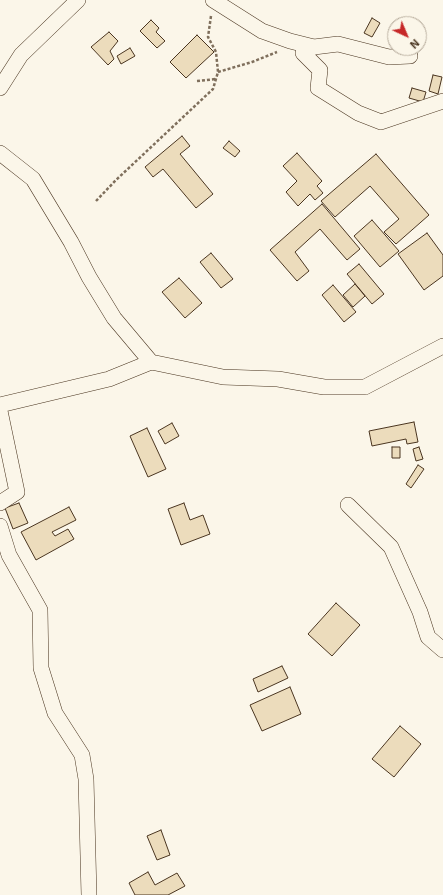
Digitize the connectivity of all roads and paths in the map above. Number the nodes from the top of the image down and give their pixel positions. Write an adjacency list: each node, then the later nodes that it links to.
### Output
1 (78, 0): 9 (street)
2 (212, 6): 3 (street); 6 (path)
3 (297, 43): 4 (street); 6 (path)
4 (314, 47): 5 (street); 10 (street)
5 (410, 56)
6 (218, 72): 7 (path)
7 (216, 79): 8 (path); 12 (path)
8 (196, 81)
9 (0, 88)
10 (443, 101)
11 (0, 153): 14 (street)
12 (96, 200)
13 (443, 346): 14 (street)
14 (151, 362): 15 (street)
15 (0, 404)
16 (0, 411): 17 (street)
17 (0, 503)
18 (348, 505): 20 (street)
19 (0, 526): 21 (street)
20 (443, 650)
21 (89, 895)

